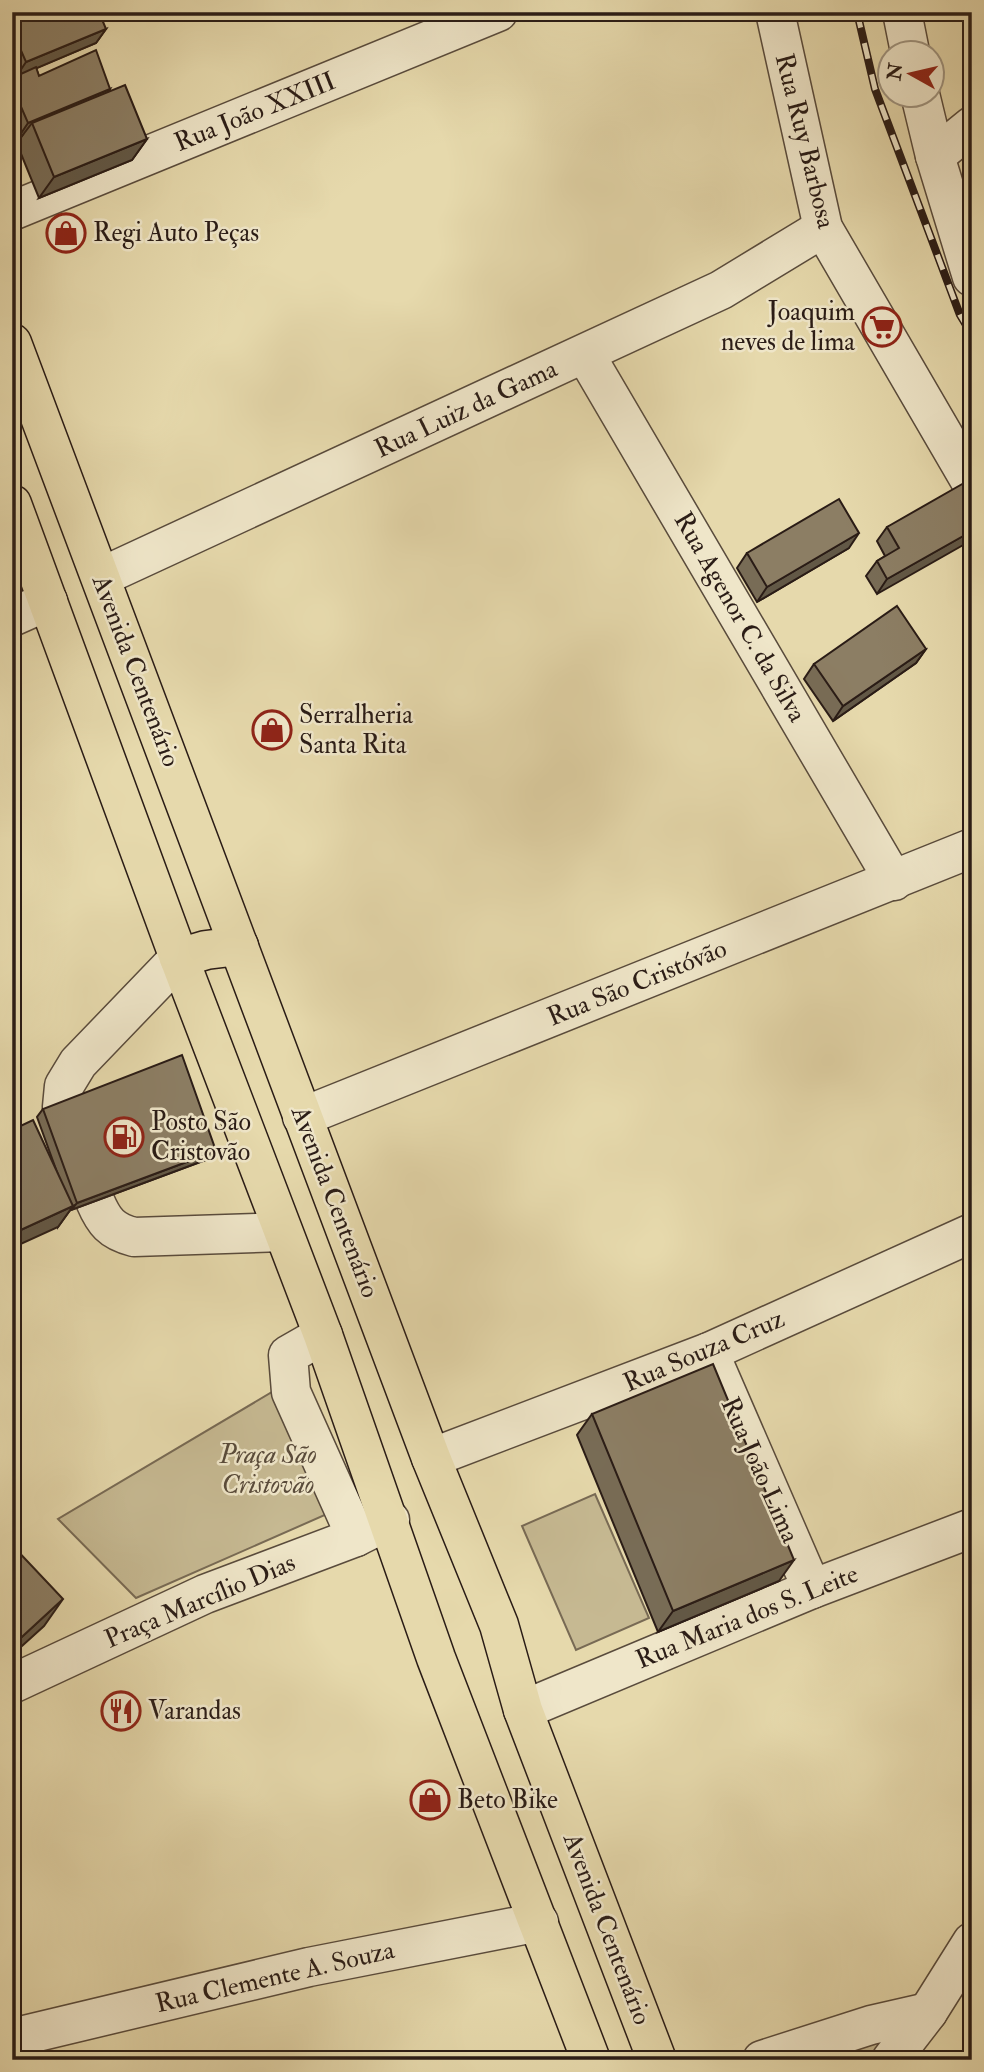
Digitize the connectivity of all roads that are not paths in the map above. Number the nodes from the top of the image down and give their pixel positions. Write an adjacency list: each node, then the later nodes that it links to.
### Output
1 (498, 12): 8 (street, Rua João XXIII)
2 (775, 12): 9 (street, Rua Ruy Barbosa)
3 (902, 12): 4 (street)
4 (907, 38)
5 (923, 108): 7 (street)
6 (972, 126): 7 (street)
7 (935, 156): 10 (street)
8 (12, 211)
9 (823, 228): 12 (street, Rua Luiz da Gama); 13 (street, Rua Ruy Barbosa)
10 (972, 277)
11 (12, 343): 15 (main road, Avenida Centenário)
12 (585, 354): 15 (street, Rua Luiz da Gama); 19 (street, Rua Agenor C. da Silva)
13 (972, 484)
14 (12, 505): 16 (main road)
15 (101, 577): 20 (main road, Avenida Centenário)
16 (48, 601): 17 (street); 21 (main road)
17 (12, 617)
18 (972, 848): 19 (street, Rua São Cristóvão)
19 (894, 881): 23 (street, Rua São Cristóvão)
20 (239, 946): 21 (main road); 23 (main road, Avenida Centenário)
21 (179, 958): 22 (street); 26 (main road)
22 (62, 1107)
23 (302, 1116): 24 (main road, Avenida Centenário)
24 (335, 1200): 26 (main road); 29 (main road, Avenida Centenário)
25 (95, 1201): 26 (street)
26 (283, 1231): 30 (main road)
27 (972, 1233): 28 (street, Rua Souza Cruz)
28 (709, 1352): 29 (street, Rua Souza Cruz); 32 (street, Rua João Lima)
29 (431, 1458): 34 (main road, Avenida Centenário)
30 (373, 1528): 33 (street, Praça Marcílio Dias); 35 (main road)
31 (972, 1528): 32 (street, Rua Maria dos S. Leite)
32 (812, 1589): 34 (street, Rua Maria dos S. Leite)
33 (12, 1684)
34 (523, 1710): 40 (main road, Avenida Centenário)
35 (539, 1922): 38 (street, Rua Clemente A. Souza); 39 (main road)
36 (972, 1942): 37 (street)
37 (928, 2012): 41 (street); 42 (street)
38 (12, 2038)
39 (591, 2060)
40 (657, 2060)
41 (762, 2060)
42 (891, 2060)

